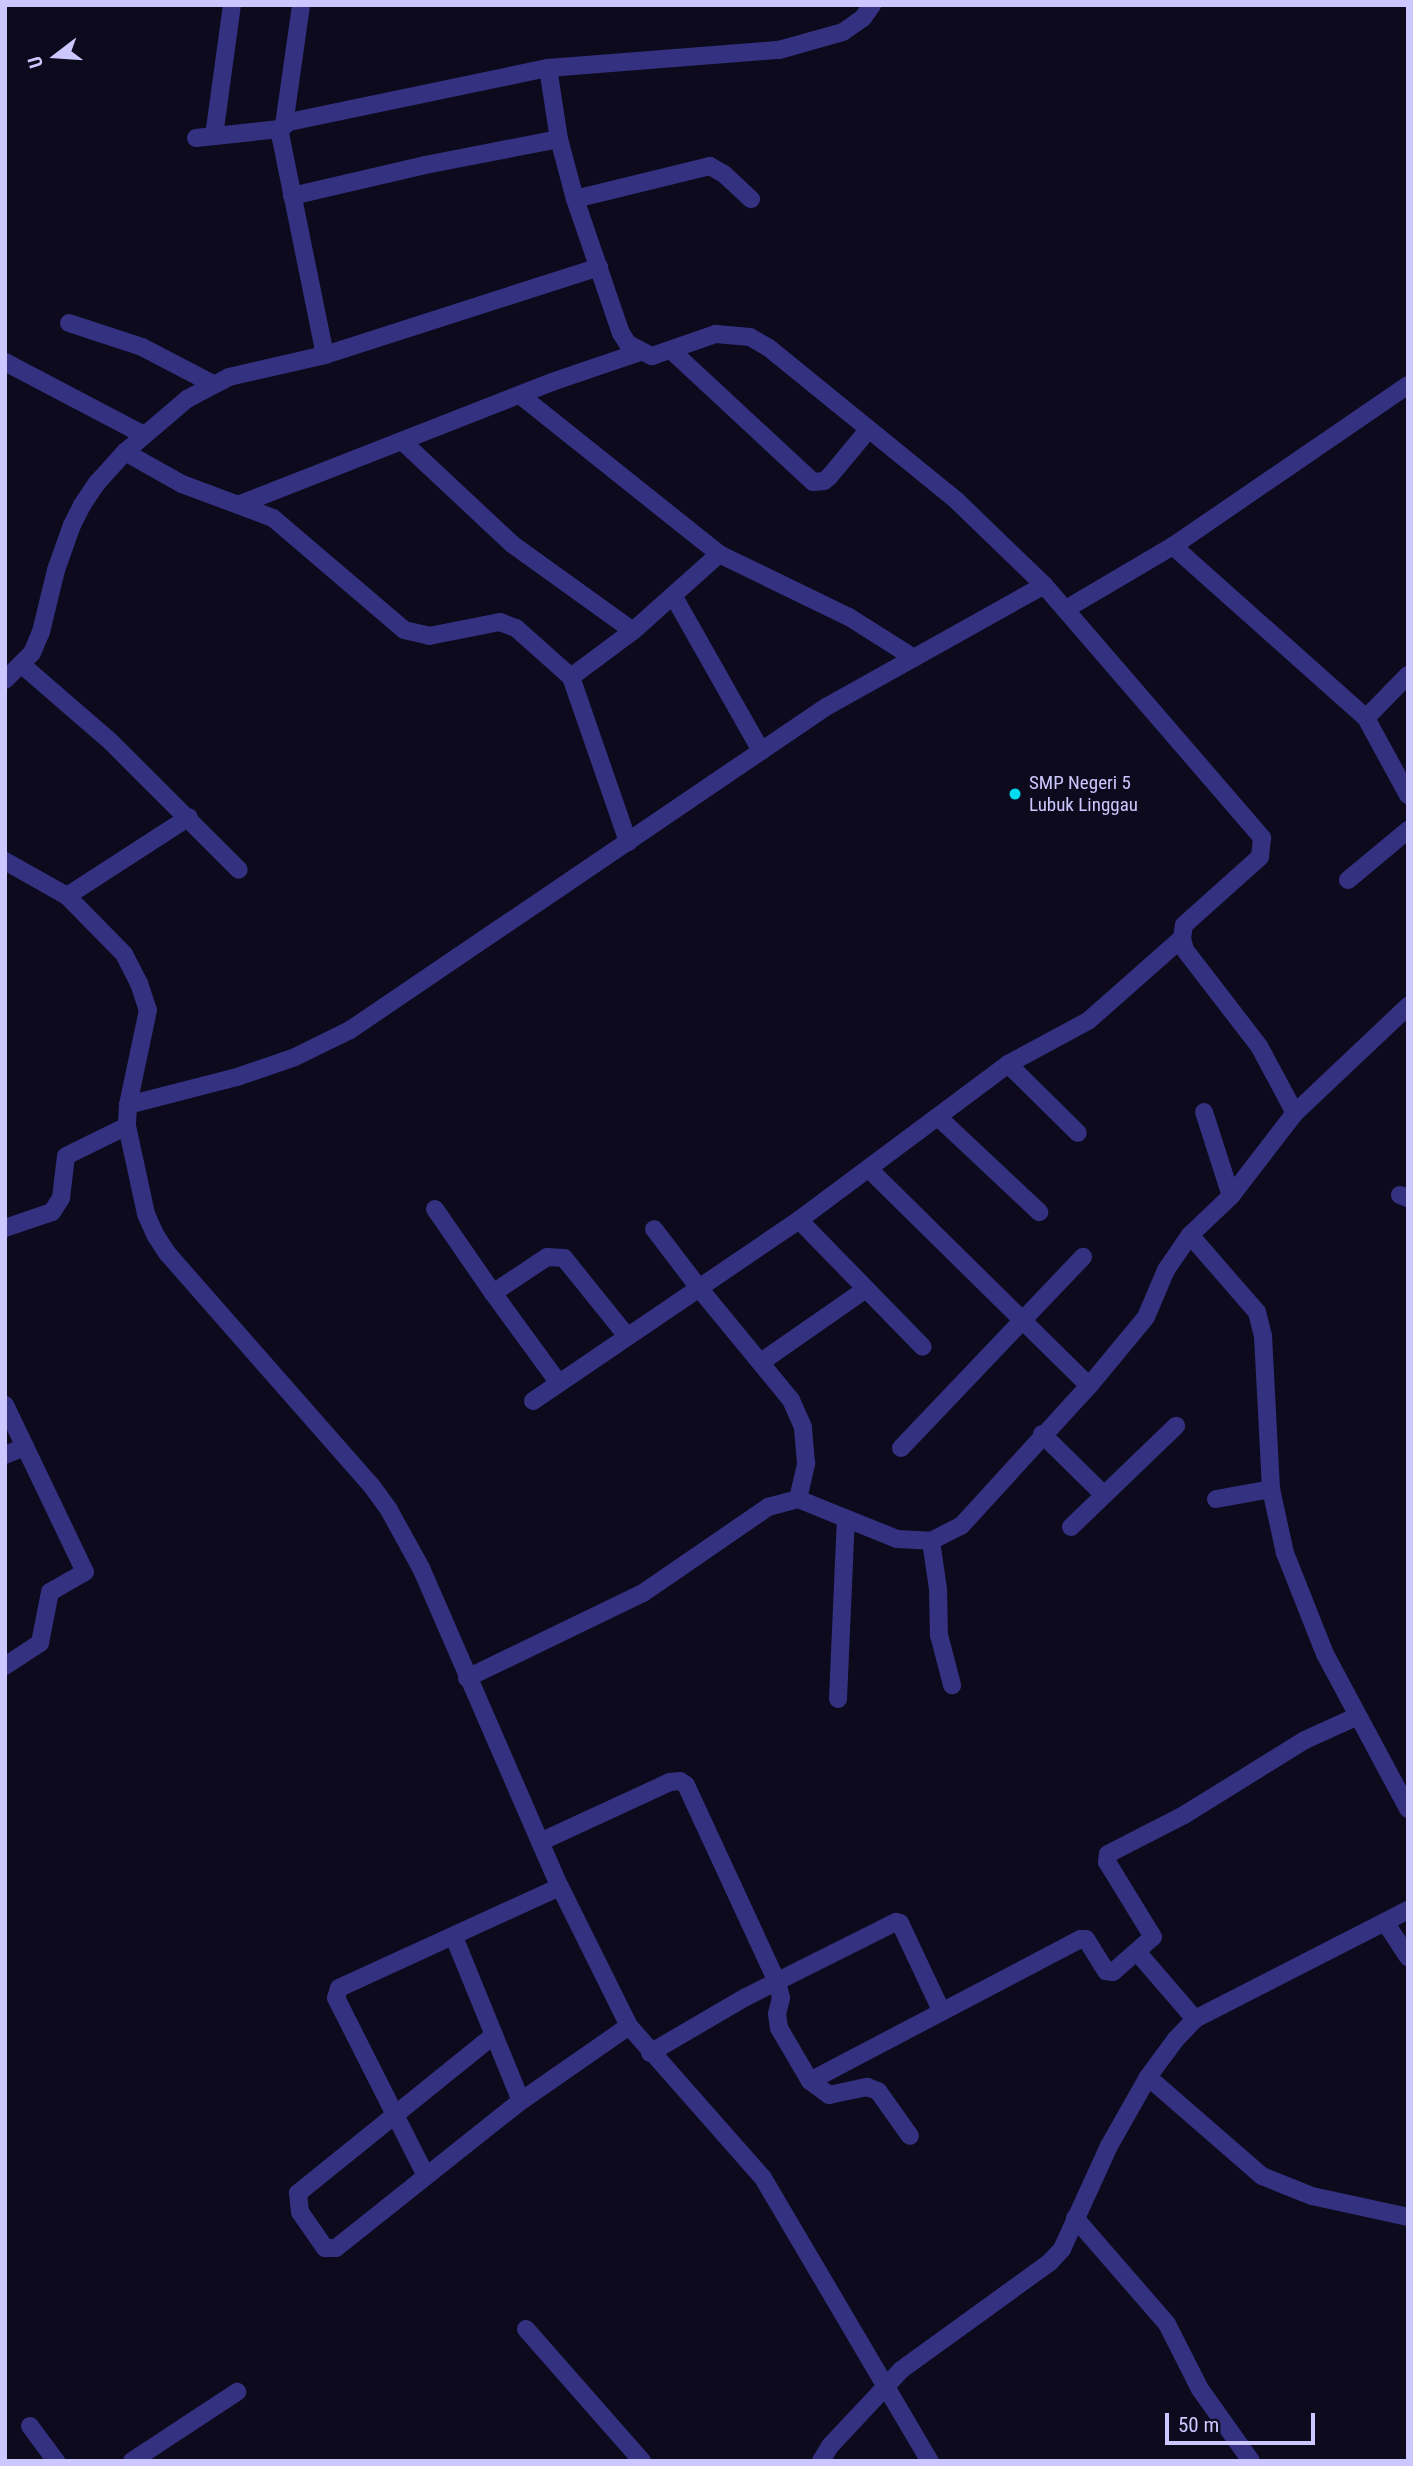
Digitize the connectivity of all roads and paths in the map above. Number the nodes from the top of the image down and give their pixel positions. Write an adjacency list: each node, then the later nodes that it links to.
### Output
1 (232, 5): 5 (street)
2 (301, 5): 5 (street)
3 (872, 5): 4 (street)
4 (548, 68): 5 (street); 6 (street)
5 (282, 127): 7 (street)
6 (559, 139): 7 (street); 8 (street)
7 (292, 196): 14 (street)
8 (575, 199): 9 (street); 10 (street)
9 (751, 199)
10 (599, 267): 13 (street); 14 (street)
11 (69, 323): 16 (street)
12 (672, 351): 13 (street); 19 (street); 19 (street)
13 (640, 352): 18 (street)
14 (325, 355): 16 (street)
15 (5, 362): 20 (street)
16 (213, 384): 20 (street)
17 (1408, 385): 24 (street)
18 (520, 395): 21 (street); 25 (street)
19 (869, 429): 26 (street)
20 (144, 435): 22 (street)
21 (402, 441): 23 (street); 29 (street)
22 (125, 452): 23 (street); 31 (street)
23 (238, 505): 33 (street)
24 (1173, 546): 28 (street); 35 (street)
25 (719, 554): 27 (street); 30 (street)
26 (1044, 585): 28 (street); 30 (street)
27 (674, 597): 29 (street); 36 (street)
28 (1066, 608): 45 (street)
29 (633, 631): 33 (street)
30 (914, 657): 36 (street)
31 (21, 664): 34 (street); 38 (street)
32 (1408, 676): 35 (street)
33 (570, 677): 40 (street)
34 (5, 680)
35 (1366, 718): 37 (street)
36 (761, 751): 40 (street)
37 (1408, 795)
38 (188, 817): 42 (street); 44 (street)
39 (1408, 830): 43 (street)
40 (628, 842): 48 (street)
41 (5, 862): 44 (street)
42 (239, 870)
43 (1348, 880)
44 (66, 896): 48 (street)
45 (1182, 938): 47 (street); 50 (street)
46 (1408, 1006): 50 (street)
47 (1008, 1064): 51 (street); 53 (street)
48 (128, 1105): 52 (street)
49 (1204, 1112): 55 (street)
50 (1295, 1113): 55 (street)
51 (938, 1117): 54 (street); 57 (street)
52 (127, 1126): 59 (street); 87 (street)
53 (1078, 1133)
54 (869, 1169): 58 (street); 66 (street)
55 (1231, 1196): 61 (street)
56 (435, 1209): 65 (street)
57 (1039, 1212)
58 (799, 1220): 63 (street); 64 (street)
59 (5, 1228)
60 (654, 1229): 63 (street)
61 (1190, 1235): 71 (street); 79 (street)
62 (1083, 1257): 66 (street)
63 (699, 1288): 67 (street); 69 (street)
64 (866, 1289): 68 (street); 69 (street)
65 (494, 1293): 67 (street); 70 (street)
66 (1024, 1321): 71 (street); 77 (street)
67 (627, 1336): 70 (street)
68 (923, 1347)
69 (761, 1362): 81 (street)
70 (558, 1382): 72 (street)
71 (1089, 1386): 75 (street)
72 (533, 1401)
73 (5, 1405): 76 (street)
74 (1176, 1426): 80 (street)
75 (1042, 1434): 80 (street); 85 (street)
76 (25, 1447): 78 (street); 86 (street)
77 (901, 1448)
78 (5, 1455)
79 (1271, 1489): 82 (street); 90 (street)
80 (1104, 1495): 84 (street)
81 (798, 1499): 83 (street); 87 (street)
82 (1216, 1499)
83 (846, 1519): 85 (street); 89 (street)
84 (1071, 1527)
85 (931, 1541): 88 (street)
86 (5, 1666)
87 (467, 1678): 92 (street)
88 (952, 1685)
89 (838, 1699)
90 (1358, 1716): 91 (street); 97 (street)
91 (1408, 1809)
92 (540, 1842): 93 (street); 99 (street)
93 (560, 1887): 96 (street); 102 (street)
94 (1408, 1910): 95 (street)
95 (1385, 1922): 98 (street); 101 (street)
96 (454, 1937): 103 (street); 108 (street)
97 (1138, 1952): 100 (street); 101 (street)
98 (1408, 1957)
99 (778, 1982): 100 (street); 104 (street); 106 (street)
100 (941, 2010): 106 (street)
101 (1195, 2019): 105 (street)
102 (629, 2026): 104 (street); 107 (street)
103 (494, 2035): 107 (street); 108 (street)
104 (650, 2053): 114 (street)
105 (1148, 2077): 111 (street); 112 (street)
106 (810, 2081): 109 (street)
107 (521, 2101): 110 (street)
108 (395, 2117): 110 (street); 110 (street)
109 (911, 2136)
110 (426, 2176)
111 (1408, 2217)
112 (1075, 2218): 114 (street); 122 (street)
113 (526, 2329): 117 (street)
114 (885, 2385): 120 (street); 121 (street)
115 (237, 2392): 119 (street)
116 (30, 2426): 118 (street)
117 (639, 2458)
118 (56, 2461)
119 (132, 2461)
120 (821, 2461)
121 (930, 2461)
122 (1251, 2461)

